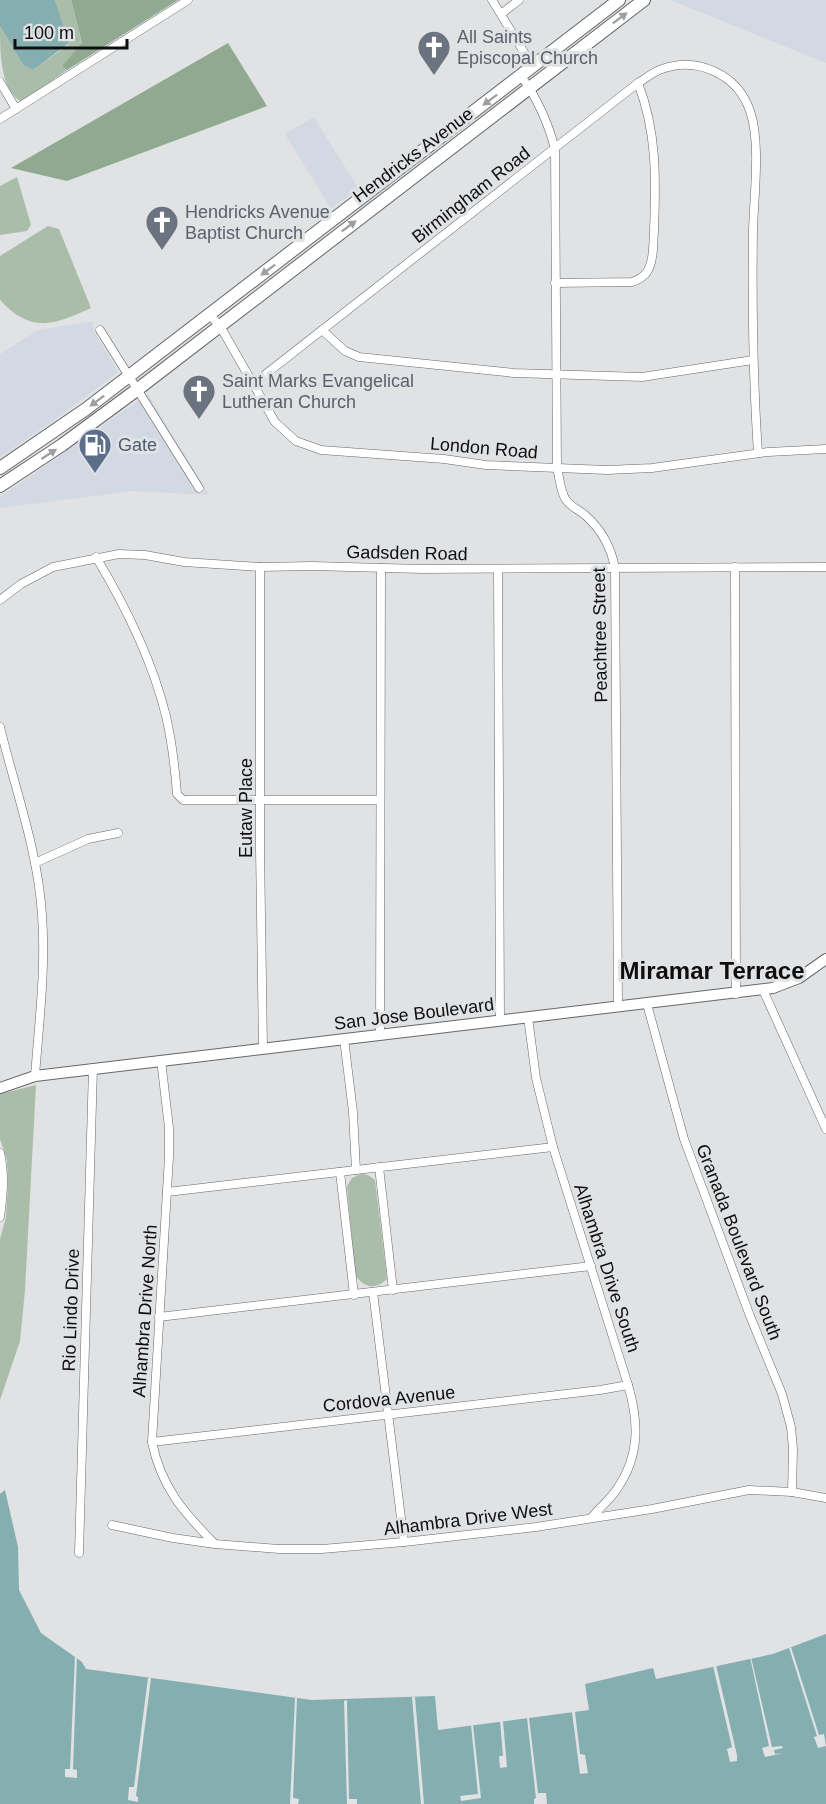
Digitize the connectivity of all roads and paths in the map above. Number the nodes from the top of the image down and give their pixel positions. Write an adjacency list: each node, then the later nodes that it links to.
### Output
1 (188, 0): 12 (street)
2 (492, 0): 6 (street)
3 (519, 0): 6 (street)
4 (619, 0): 7 (main road, Hendricks Avenue)
5 (644, 0): 11 (main road, Hendricks Avenue, one-way to 5)
6 (501, 14): 7 (street)
7 (533, 67): 8 (main road, Hendricks Avenue)
8 (521, 76): 11 (street, Peachtree Street); 14 (main road, Hendricks Avenue, one-way to 14)
9 (0, 81): 12 (street)
10 (638, 83): 16 (street, Birmingham Road); 21 (street); 26 (street, Birmingham Road)
11 (530, 87): 15 (main road, Hendricks Avenue); 16 (street, Peachtree Street)
12 (16, 109): 13 (street)
13 (0, 119)
14 (446, 134): 15 (main road); 17 (main road, Hendricks Avenue)
15 (455, 146): 18 (main road, Hendricks Avenue)
16 (555, 148): 21 (street, Peachtree Street); 25 (street, Birmingham Road)
17 (366, 194): 18 (main road); 19 (main road, Hendricks Avenue)
18 (377, 204): 20 (main road, Hendricks Avenue, one-way to 18)
19 (300, 246): 20 (main road); 22 (main road, Hendricks Avenue, one-way to 22)
20 (308, 257): 23 (main road, Hendricks Avenue)
21 (555, 283): 27 (street, Peachtree Street)
22 (209, 314): 23 (street, London Road); 28 (main road, Hendricks Avenue)
23 (219, 326): 29 (street, London Road); 30 (main road, Hendricks Avenue)
24 (100, 330): 28 (street)
25 (322, 330): 27 (street); 29 (street, Birmingham Road)
26 (753, 360): 27 (street); 34 (street)
27 (557, 374): 36 (street, Peachtree Street)
28 (129, 376): 30 (street); 31 (main road, Hendricks Avenue, one-way to 31)
29 (253, 384): 36 (street, London Road)
30 (138, 389): 32 (main road, Hendricks Avenue); 38 (street)
31 (63, 426): 32 (main road); 35 (main road, Hendricks Avenue)
32 (71, 439): 37 (main road, Hendricks Avenue, one-way to 32)
33 (826, 449): 34 (street, London Road)
34 (758, 453): 36 (street, London Road)
35 (0, 468)
36 (557, 468): 44 (street, Peachtree Street)
37 (0, 486)
38 (199, 488)
39 (96, 557): 40 (street, Gadsden Road); 46 (street, Gadsden Road); 48 (street)
40 (260, 567): 43 (street, Gadsden Road); 48 (street, Eutaw Place)
41 (735, 567): 42 (street, Gadsden Road); 44 (street, Gadsden Road); 54 (street)
42 (826, 567)
43 (381, 568): 45 (street, Gadsden Road); 49 (street)
44 (615, 568): 45 (street, Gadsden Road); 56 (street, Peachtree Street)
45 (498, 569): 58 (street)
46 (0, 600)
47 (0, 727): 51 (street)
48 (260, 799): 49 (street); 61 (street, Eutaw Place)
49 (381, 800): 59 (street)
50 (118, 833): 51 (street)
51 (35, 863): 64 (street)
52 (826, 959): 53 (street, San Jose Boulevard)
53 (763, 990): 54 (street, San Jose Boulevard); 66 (street)
54 (736, 994): 55 (street, San Jose Boulevard)
55 (647, 1004): 56 (street, San Jose Boulevard); 82 (street, Granada Boulevard South)
56 (618, 1007): 57 (street, San Jose Boulevard)
57 (528, 1017): 58 (street, San Jose Boulevard); 67 (street, Alhambra Drive South)
58 (500, 1020): 59 (street, San Jose Boulevard)
59 (380, 1035): 60 (street, San Jose Boulevard)
60 (344, 1039): 61 (street, San Jose Boulevard); 70 (street)
61 (263, 1048): 62 (street, San Jose Boulevard)
62 (161, 1060): 63 (street, San Jose Boulevard); 72 (street, Alhambra Drive North)
63 (93, 1068): 64 (street, San Jose Boulevard); 88 (street, Rio Lindo Drive)
64 (35, 1076): 65 (street, San Jose Boulevard)
65 (0, 1088)
66 (826, 1129)
67 (553, 1147): 69 (street); 74 (street, Alhambra Drive South)
68 (0, 1153): 73 (street)
69 (379, 1167): 70 (street); 75 (street)
70 (356, 1170): 71 (street)
71 (340, 1172): 72 (street); 77 (street)
72 (167, 1192): 78 (street, Alhambra Drive North)
73 (0, 1217)
74 (591, 1266): 75 (street); 79 (street, Alhambra Drive South)
75 (393, 1290): 76 (street)
76 (373, 1292): 77 (street); 80 (street)
77 (354, 1294): 78 (street)
78 (159, 1317): 81 (street, Alhambra Drive North)
79 (628, 1385): 80 (street, Cordova Avenue); 84 (street, Alhambra Drive South)
80 (387, 1414): 81 (street, Cordova Avenue); 86 (street)
81 (152, 1442): 87 (street, Alhambra Drive North)
82 (792, 1492): 83 (street, Alhambra Drive West); 84 (street, Alhambra Drive West)
83 (826, 1498)
84 (592, 1517): 86 (street, Alhambra Drive West)
85 (112, 1525): 87 (street, Alhambra Drive West)
86 (404, 1542): 87 (street, Alhambra Drive West)
87 (215, 1544)
88 (79, 1553)

